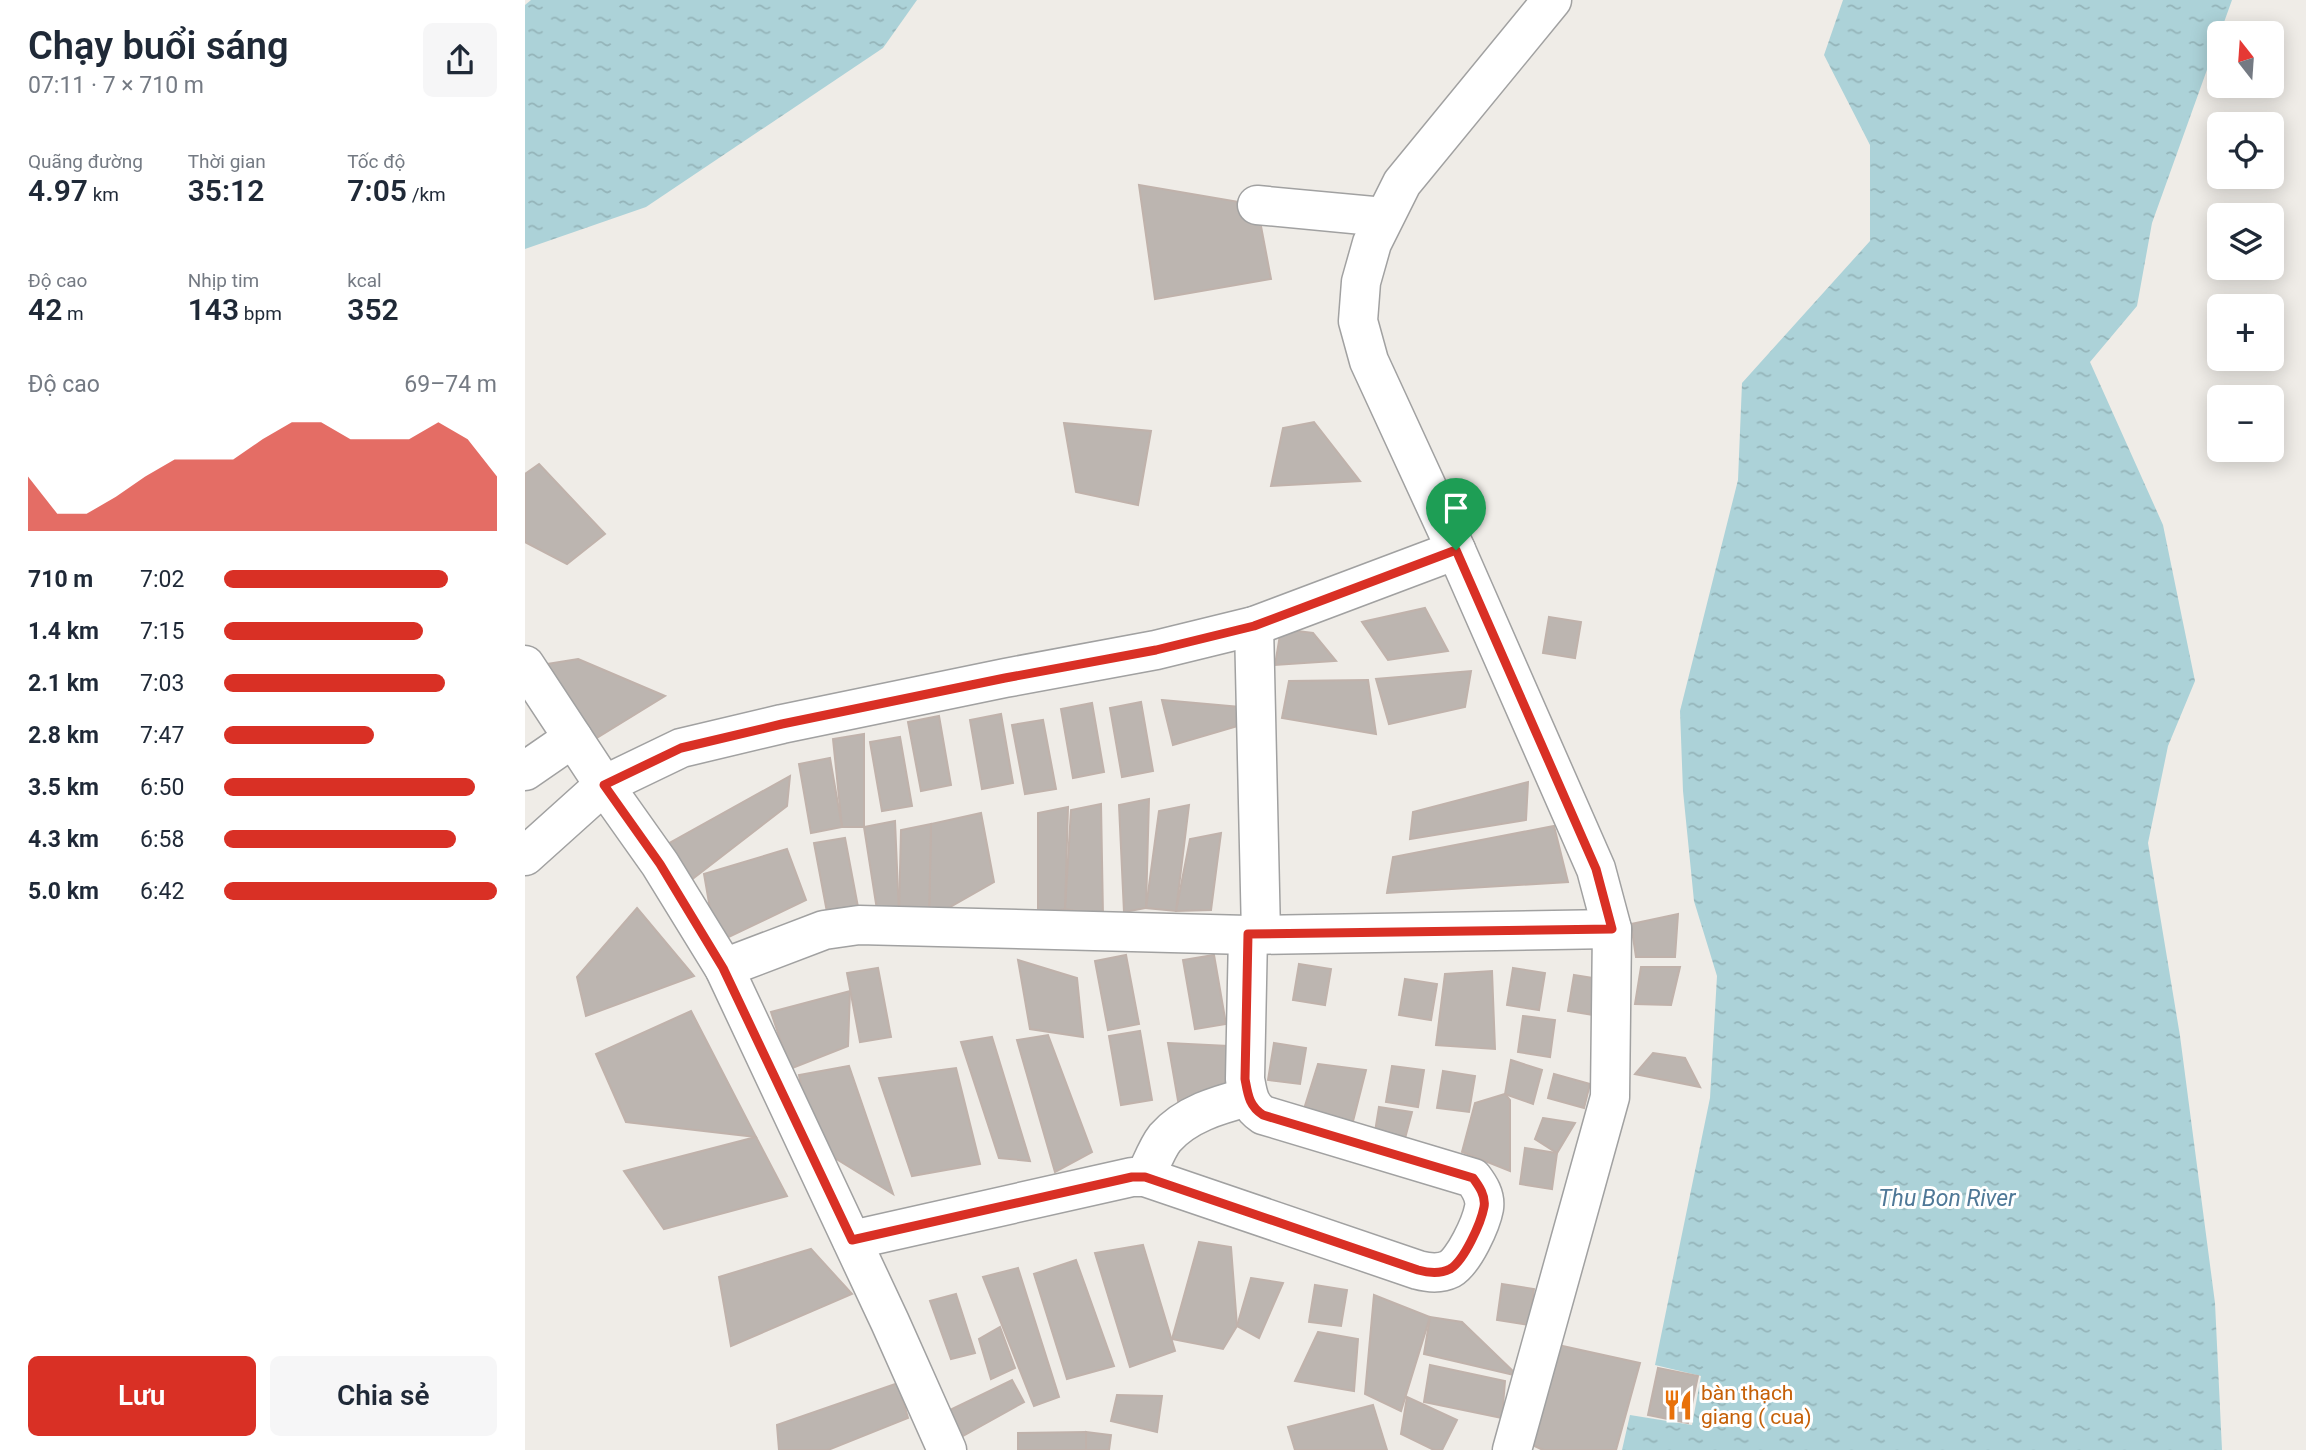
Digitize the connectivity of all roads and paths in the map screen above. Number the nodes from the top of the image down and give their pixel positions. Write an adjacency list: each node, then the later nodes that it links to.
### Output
1 (1552, 0): 3 (street)
2 (1257, 205): 3 (street)
3 (1384, 217): 4 (street)
4 (1456, 550): 5 (street); 11 (street)
5 (1254, 626): 9 (street); 12 (street)
6 (525, 666): 7 (street)
7 (572, 738): 8 (street); 9 (street)
8 (525, 771)
9 (604, 785): 10 (street); 13 (street)
10 (525, 856)
11 (1612, 929): 12 (street); 18 (street)
12 (1255, 934): 13 (street); 14 (street)
13 (723, 968): 16 (street)
14 (1248, 1097): 15 (street); 15 (street)
15 (1145, 1177): 16 (street)
16 (852, 1240): 17 (street)
17 (947, 1450)
18 (1512, 1450)

